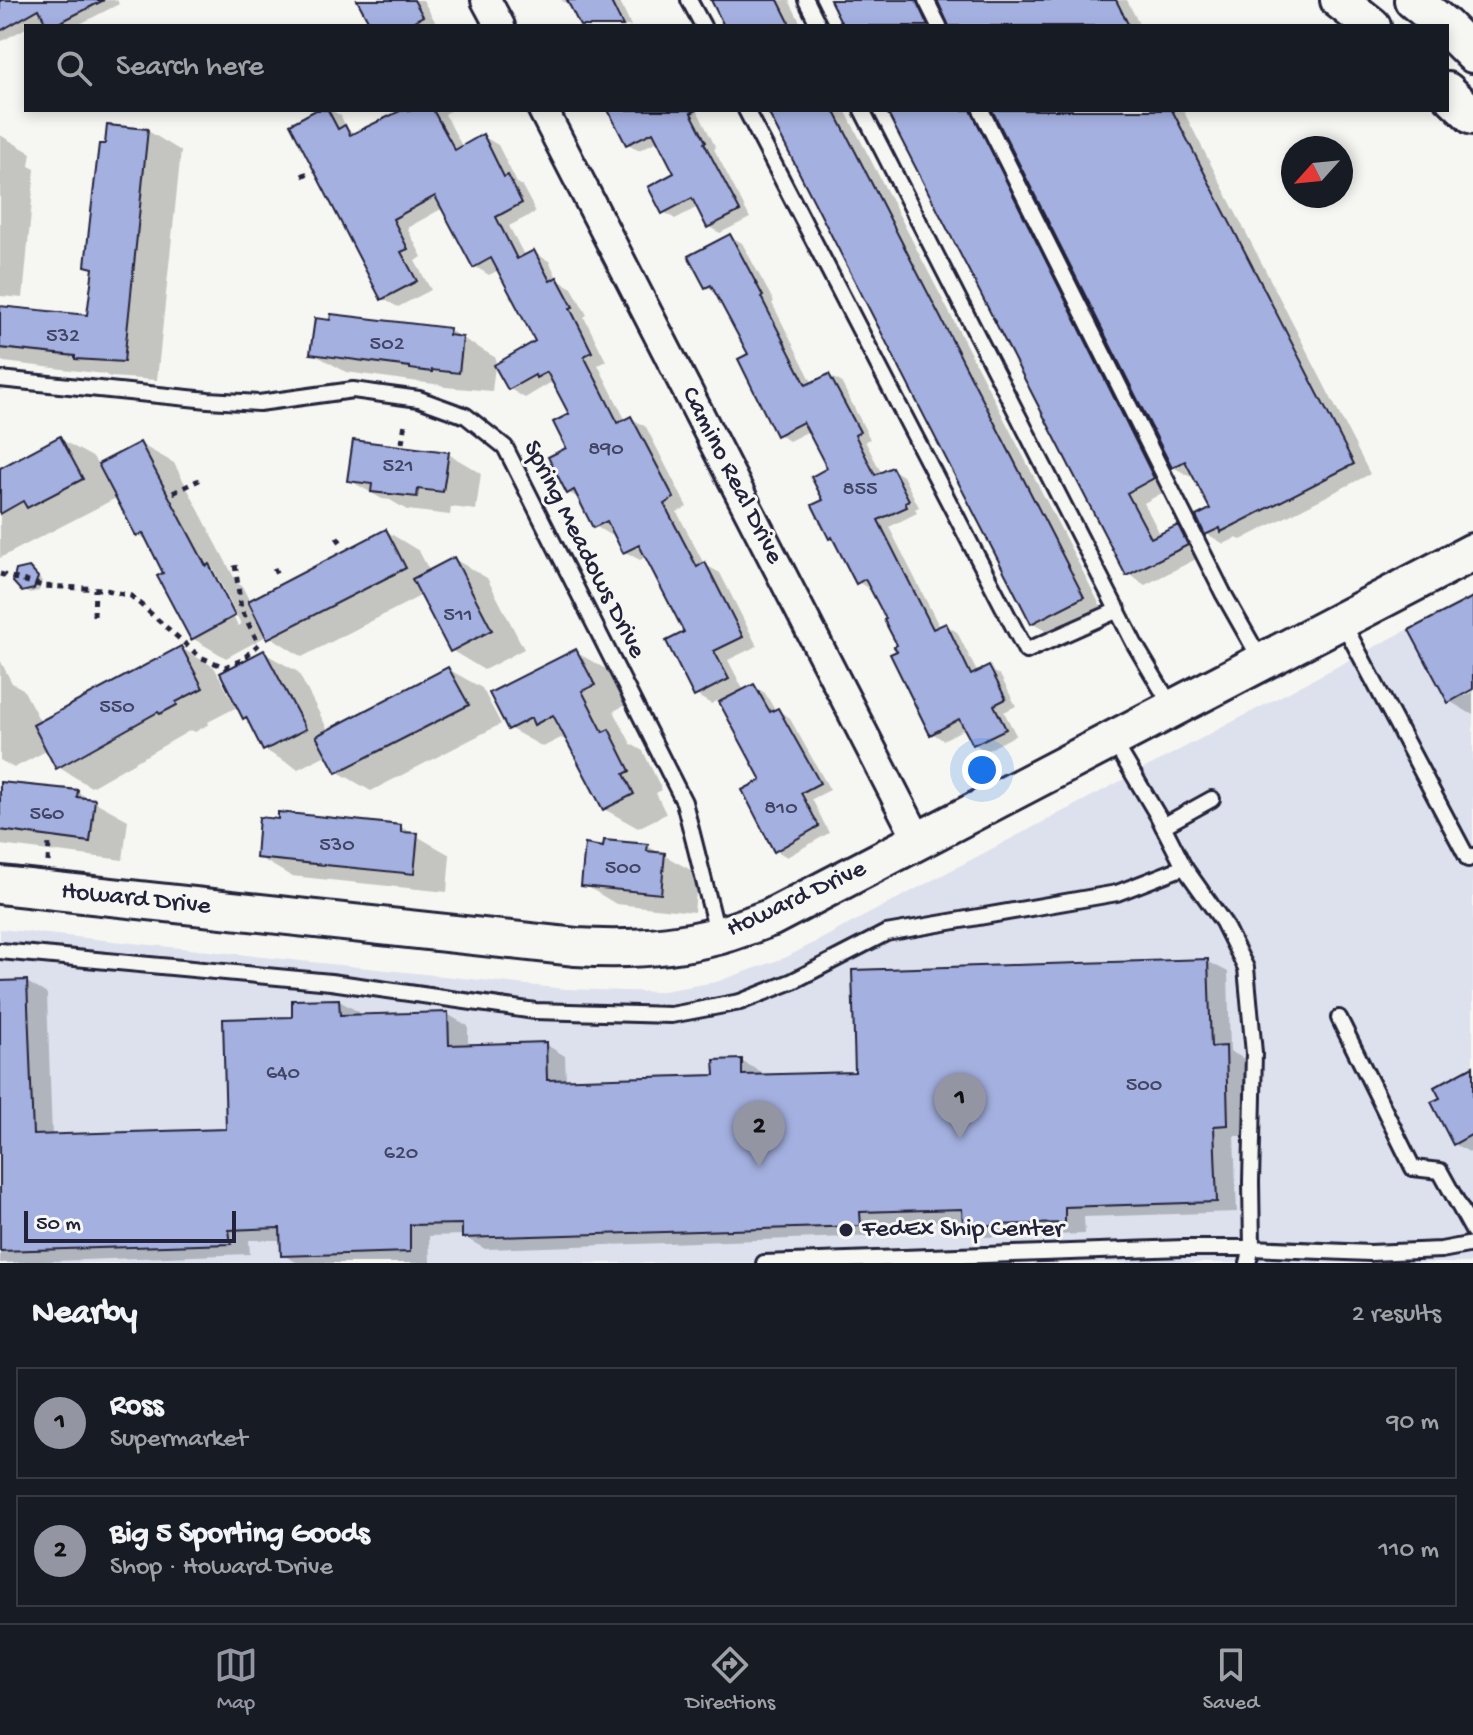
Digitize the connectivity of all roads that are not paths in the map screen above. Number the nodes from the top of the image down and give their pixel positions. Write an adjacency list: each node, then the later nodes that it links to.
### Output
1 (486, 0): 7 (street)
2 (689, 0): 8 (lane)
3 (806, 0): 9 (lane)
4 (926, 0): 10 (lane)
5 (1339, 0): 11 (street)
6 (1413, 0): 12 (street)
7 (499, 24)
8 (702, 24)
9 (818, 24)
10 (938, 24)
11 (1369, 24)
12 (1442, 24)
13 (1449, 30): 14 (street)
14 (1473, 54)
15 (1449, 93): 20 (street)
16 (544, 112): 30 (street, Camino Real Drive)
17 (747, 112): 23 (lane)
18 (863, 112): 23 (lane)
19 (982, 112): 25 (lane)
20 (1473, 116)
21 (0, 379): 34 (lane, Spring Meadows Drive)
22 (1473, 552): 24 (street, Howard Drive)
23 (1118, 610): 26 (lane)
24 (1341, 621): 25 (street, Howard Drive); 31 (lane)
25 (1262, 662): 26 (street, Howard Drive)
26 (1173, 709): 27 (street, Howard Drive)
27 (1113, 740): 29 (lane); 30 (street, Howard Drive)
28 (1212, 799): 29 (lane)
29 (1163, 826): 32 (lane)
30 (919, 842): 34 (street, Howard Drive)
31 (1473, 856)
32 (1184, 867): 35 (lane); 40 (lane)
33 (0, 885): 34 (street, Howard Drive)
34 (718, 936)
35 (0, 951)
36 (1339, 1018): 37 (lane)
37 (1473, 1231)
38 (1473, 1244): 39 (lane)
39 (1457, 1248): 40 (lane); 42 (lane)
40 (1250, 1256): 41 (lane)
41 (764, 1263)
42 (1453, 1263)

